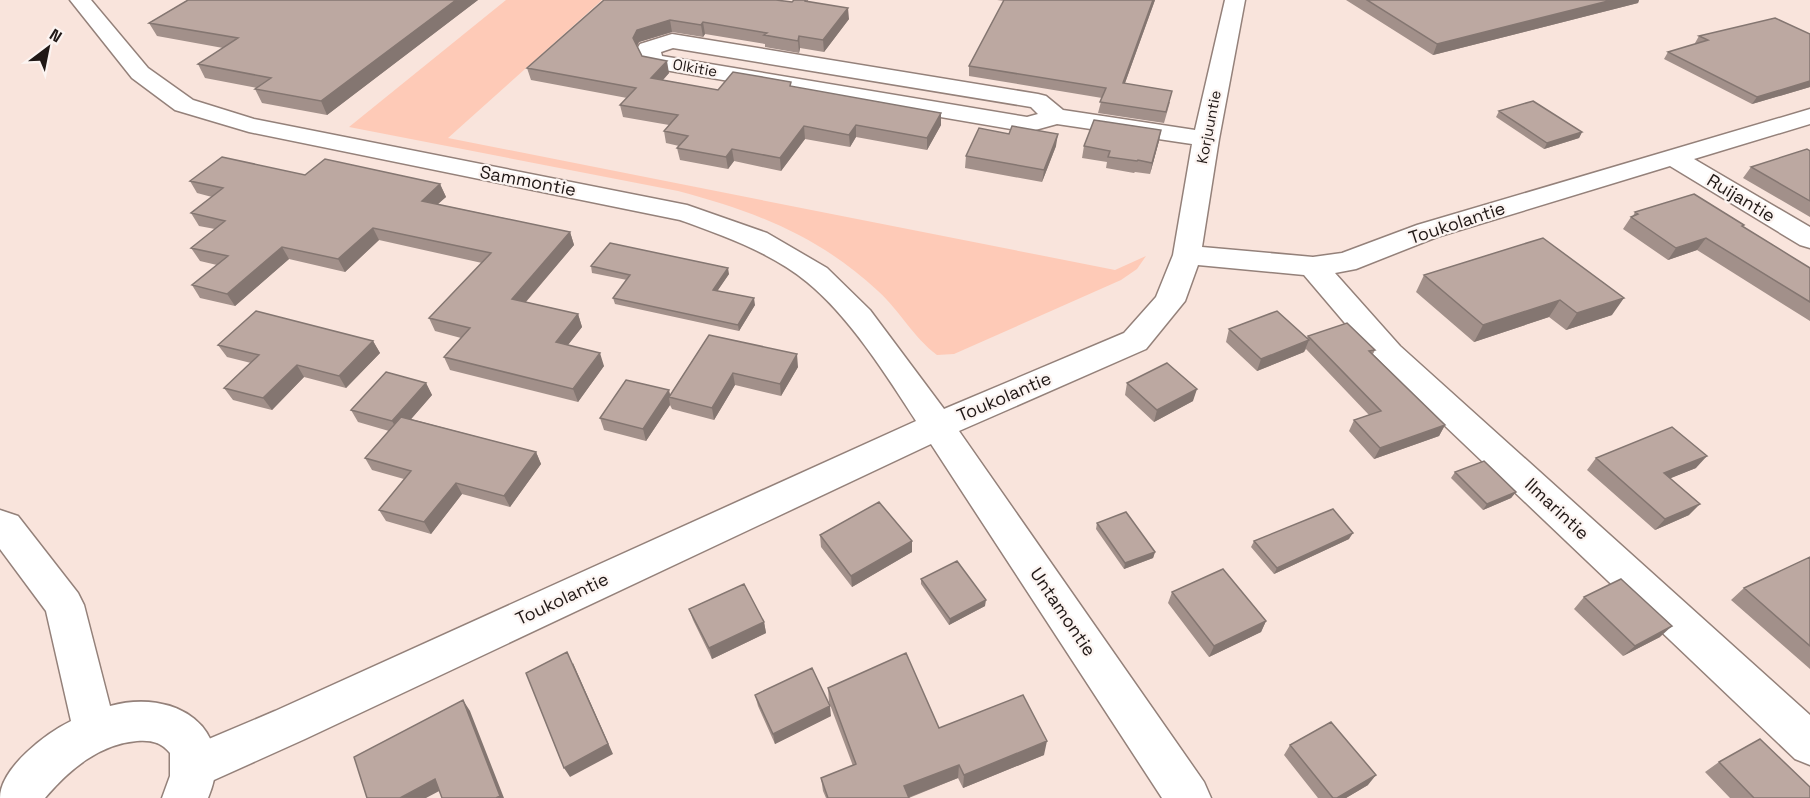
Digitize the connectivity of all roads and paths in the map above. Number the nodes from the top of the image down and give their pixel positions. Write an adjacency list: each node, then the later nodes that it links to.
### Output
1 (80, 0): 12 (street, Sammontie)
2 (1235, 0): 7 (street, Korjuuntie)
3 (859, 72): 4 (street); 4 (street, Olkitie); 5 (street, Olkitie)
4 (844, 93): 5 (street, Olkitie)
5 (1056, 116): 7 (street, Olkitie)
6 (1810, 116): 8 (street, Toukolantie)
7 (1206, 140): 10 (street, Korjuuntie)
8 (1673, 157): 9 (street, Ruijantie); 11 (street, Toukolantie)
9 (1810, 239)
10 (1187, 255): 11 (street, Toukolantie); 12 (street, Toukolantie)
11 (1313, 266): 15 (street, Ilmarintie)
12 (938, 426): 16 (street, Toukolantie); 18 (street, Untamontie)
13 (0, 525): 14 (street)
14 (95, 731): 16 (street); 17 (street)
15 (1810, 744)
16 (190, 782)
17 (19, 798)
18 (1188, 798)

